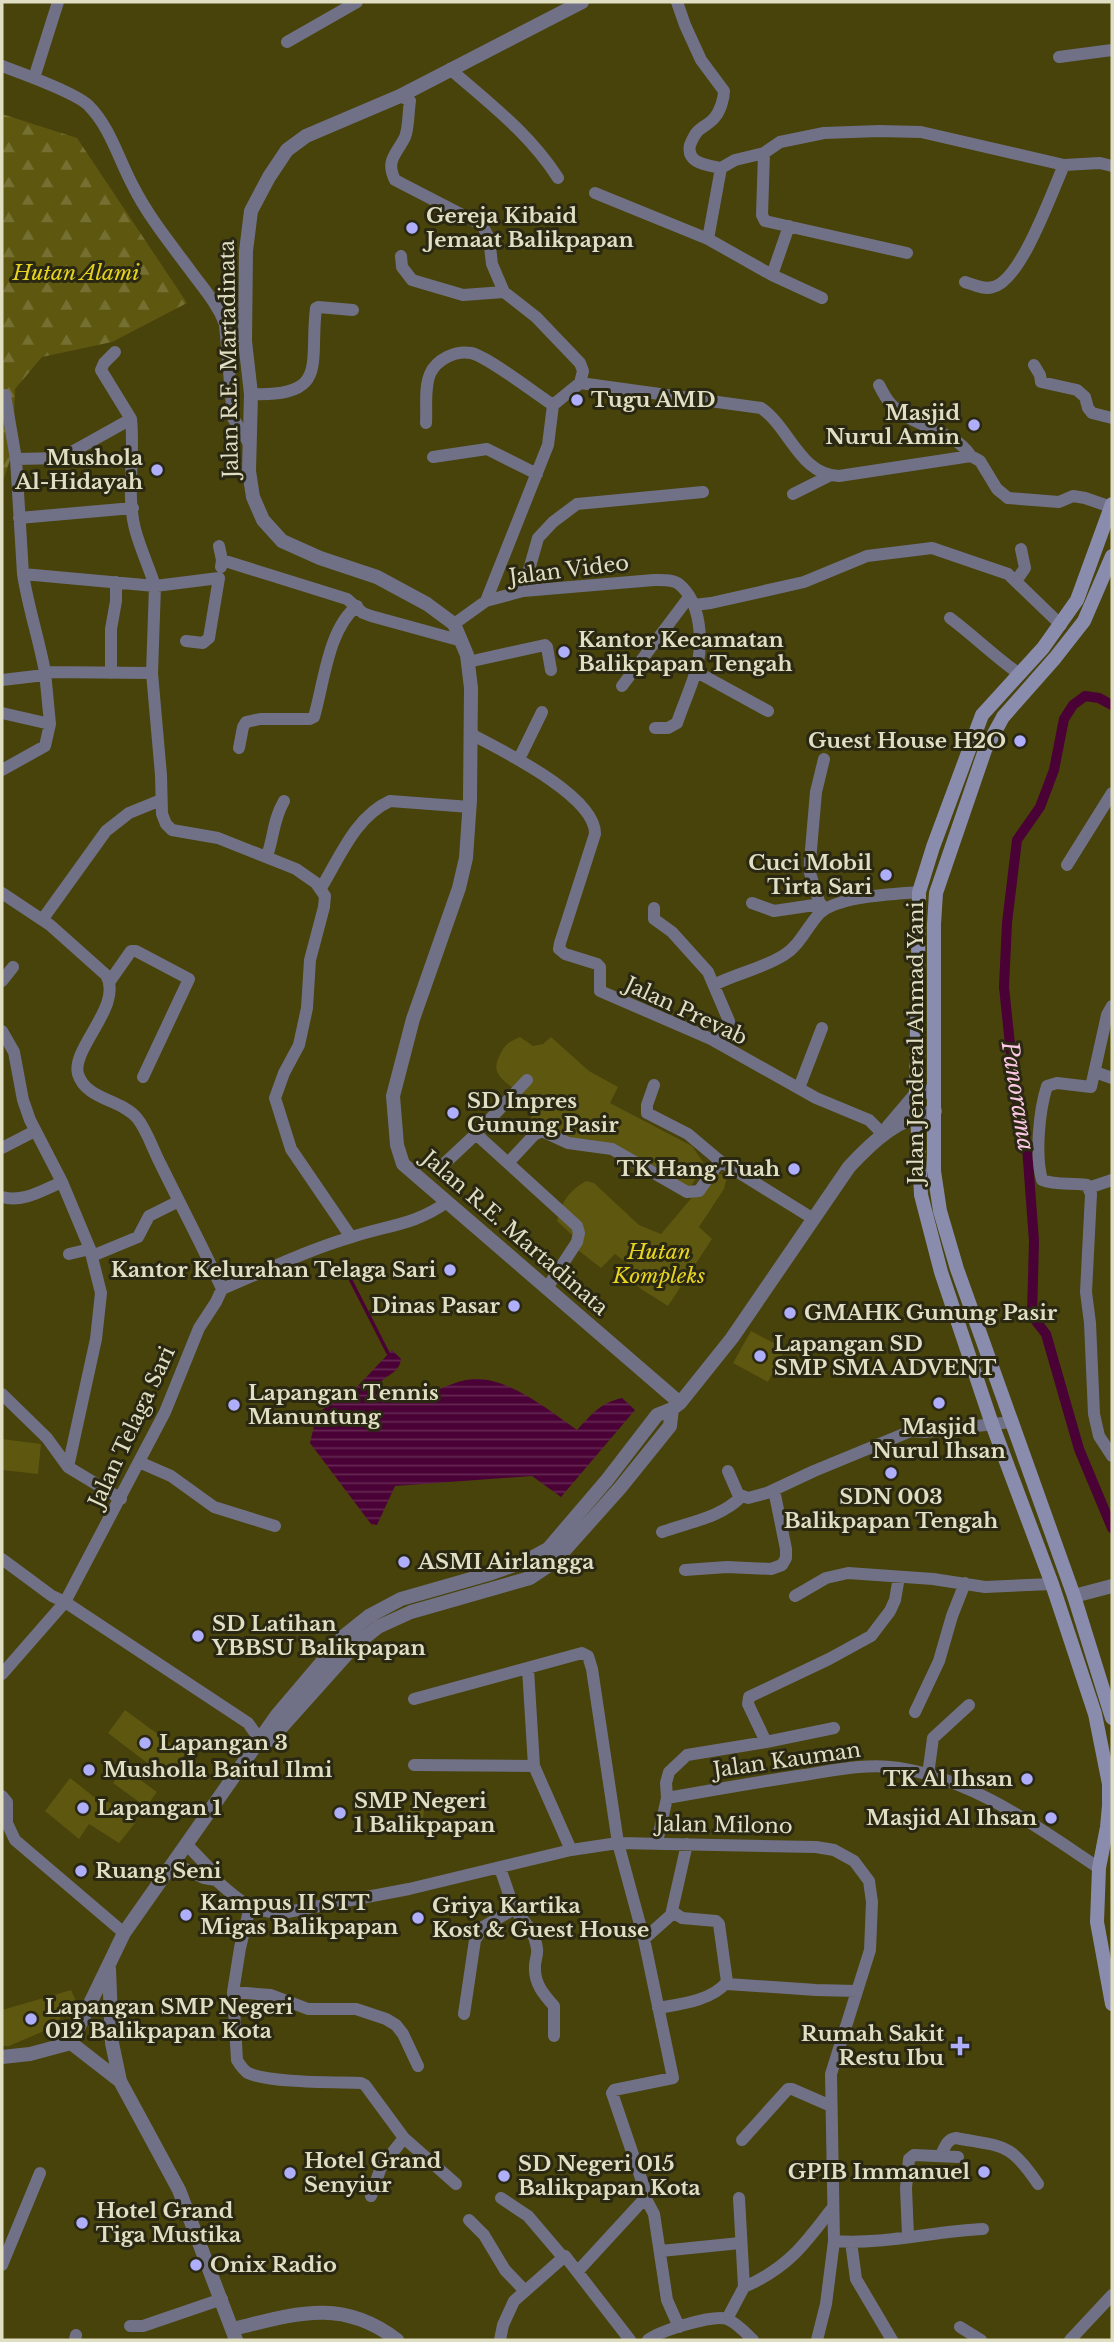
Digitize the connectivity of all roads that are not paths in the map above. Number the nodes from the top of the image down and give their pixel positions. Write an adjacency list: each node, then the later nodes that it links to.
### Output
1 (58, 2): 10 (street)
2 (357, 2): 5 (street)
3 (582, 2): 9 (street, Jalan R.E. Martadinata)
4 (677, 2): 15 (street)
5 (287, 42)
6 (1112, 50): 7 (street)
7 (1059, 58)
8 (2, 66): 10 (street)
9 (450, 69): 11 (street, Jalan R.E. Martadinata); 16 (street)
10 (34, 78): 37 (street)
11 (401, 96): 24 (street); 31 (street, Jalan R.E. Martadinata)
12 (764, 153): 13 (street); 15 (street); 18 (street)
13 (1064, 165): 14 (street); 23 (street)
14 (1112, 166)
15 (721, 168): 19 (street)
16 (558, 178)
17 (595, 193): 19 (street)
18 (789, 226): 20 (street); 22 (street)
19 (708, 239): 22 (street)
20 (907, 253)
21 (401, 256): 24 (street)
22 (772, 275): 25 (street)
23 (965, 282)
24 (504, 292): 29 (street)
25 (822, 298)
26 (353, 310): 31 (street)
27 (115, 352): 35 (street)
28 (1034, 365): 34 (street)
29 (580, 383): 33 (street); 42 (street)
30 (879, 385): 38 (street)
31 (251, 394): 37 (street, Jalan R.E. Martadinata)
32 (5, 396): 40 (street)
33 (553, 405): 36 (street); 41 (street)
34 (1112, 418)
35 (131, 419): 40 (street); 46 (street)
36 (426, 423)
37 (250, 445): 62 (street, Jalan R.E. Martadinata)
38 (971, 456): 42 (street); 45 (street)
39 (433, 457): 41 (street)
40 (16, 459): 47 (street)
41 (537, 474): 58 (street)
42 (828, 476): 44 (street)
43 (703, 492): 57 (street)
44 (793, 494)
45 (1111, 505): 63 (main road, Jalan Jenderal Ahmad Yani)
46 (133, 508): 47 (street); 56 (street)
47 (19, 517): 52 (street)
48 (219, 546): 51 (street)
49 (1021, 549): 54 (street)
50 (1112, 556): 112 (main road, Jalan Jenderal Ahmad Yani)
51 (222, 560): 53 (street); 60 (street)
52 (23, 574): 55 (street); 69 (street)
53 (219, 578): 56 (street); 64 (street)
54 (1016, 581): 59 (street); 63 (street)
55 (116, 582): 56 (street); 70 (street)
56 (155, 586): 71 (street)
57 (523, 591): 58 (street, Jalan Video); 59 (street, Jalan Video)
58 (486, 601): 62 (street, Jalan Video)
59 (691, 601): 68 (street); 74 (street)
60 (357, 606): 65 (street); 81 (street)
61 (950, 618): 72 (street)
62 (454, 624): 65 (street, Jalan R.E. Martadinata)
63 (1061, 625): 72 (main road, Jalan Jenderal Ahmad Yani)
64 (186, 641)
65 (462, 641): 66 (street, Jalan R.E. Martadinata)
66 (468, 662): 67 (street); 80 (street, Jalan R.E. Martadinata)
67 (551, 670)
68 (695, 671): 75 (street); 79 (street)
69 (45, 673): 70 (street); 73 (street); 78 (street)
70 (111, 673): 71 (street)
71 (152, 673): 86 (street)
72 (1018, 673): 92 (main road, Jalan Jenderal Ahmad Yani)
73 (2, 680)
74 (622, 686)
75 (768, 711)
76 (542, 712): 82 (street)
77 (2, 713): 78 (street)
78 (50, 724): 84 (street)
79 (655, 728)
80 (471, 734): 82 (street, Jalan Prevab); 88 (street, Jalan R.E. Martadinata)
81 (239, 748)
82 (519, 759): 105 (street, Jalan Prevab)
83 (824, 759): 95 (street)
84 (2, 770)
85 (1112, 793): 90 (street)
86 (161, 800): 89 (street); 97 (street)
87 (284, 802): 89 (street)
88 (470, 807): 91 (street); 128 (street, Jalan R.E. Martadinata)
89 (267, 856): 91 (street)
90 (1068, 865)
91 (321, 888): 130 (street)
92 (919, 892): 95 (street); 113 (main road, Jalan Jenderal Ahmad Yani)
93 (2, 893): 97 (street)
94 (752, 903): 95 (street)
95 (821, 907): 101 (street)
96 (654, 908): 101 (street)
97 (42, 920): 100 (street)
98 (13, 967): 99 (street)
99 (2, 981)
100 (110, 981): 107 (street); 127 (street)
101 (714, 985): 105 (street)
102 (1112, 1006): 106 (street)
103 (822, 1028): 111 (street)
104 (2, 1031): 116 (street)
105 (711, 1039): 111 (street, Jalan Prevab)
106 (1095, 1072): 108 (street); 125 (street)
107 (143, 1077)
108 (1112, 1078)
109 (527, 1080): 117 (street)
110 (654, 1085): 120 (street)
111 (799, 1088): 118 (street, Jalan Prevab)
112 (934, 1090): 113 (street); 114 (main road, Jalan Jenderal Ahmad Yani)
113 (916, 1094): 115 (main road, Jalan Jenderal Ahmad Yani); 118 (street)
114 (934, 1111): 115 (street); 137 (main road, Jalan Jenderal Ahmad Yani)
115 (917, 1114): 118 (street); 138 (main road, Jalan Jenderal Ahmad Yani)
116 (35, 1131): 119 (street); 124 (street)
117 (476, 1134): 121 (street); 122 (street)
118 (883, 1134): 129 (street)
119 (2, 1148)
120 (720, 1161): 122 (street); 129 (street)
121 (446, 1163)
122 (508, 1163): 133 (street)
123 (1112, 1180): 125 (street)
124 (62, 1182): 126 (street); 131 (street)
125 (1088, 1188): 139 (street)
126 (2, 1197)
127 (179, 1201): 131 (street); 134 (street)
128 (447, 1202): 130 (street); 133 (street, Jalan R.E. Martadinata)
129 (813, 1218): 136 (street)
130 (351, 1237): 134 (street)
131 (91, 1253): 132 (street); 141 (street)
132 (69, 1254)
133 (547, 1288): 136 (street, Jalan R.E. Martadinata)
134 (222, 1289): 140 (street, Jalan Telaga Sari)
135 (2, 1394): 141 (street)
136 (676, 1406): 164 (street); 177 (street)
137 (1011, 1422): 138 (street); 155 (main road, Jalan Jenderal Ahmad Yani)
138 (992, 1424): 143 (street); 152 (main road, Jalan Jenderal Ahmad Yani)
139 (1112, 1455)
140 (139, 1462): 145 (street, Jalan Telaga Sari); 146 (street)
141 (68, 1467): 145 (street)
142 (728, 1471): 144 (street)
143 (774, 1490): 144 (street); 149 (street)
144 (741, 1497): 147 (street)
145 (121, 1499): 156 (street, Jalan Telaga Sari)
146 (275, 1526)
147 (662, 1532)
148 (2, 1559): 156 (street)
149 (685, 1570)
150 (899, 1577): 151 (street); 154 (street); 167 (street)
151 (965, 1583): 152 (street); 161 (street)
152 (1052, 1584): 179 (main road, Jalan Jenderal Ahmad Yani)
153 (1112, 1586): 155 (street)
154 (795, 1596)
155 (1074, 1596): 162 (main road, Jalan Jenderal Ahmad Yani)
156 (65, 1602): 158 (street, Jalan Telaga Sari); 163 (street)
157 (527, 1669): 159 (street); 169 (street); 174 (street)
158 (2, 1674)
159 (414, 1699)
160 (968, 1705): 170 (street)
161 (915, 1712)
162 (1112, 1718)
163 (248, 1723): 164 (street); 166 (street)
164 (270, 1726): 166 (street)
165 (834, 1728): 167 (street)
166 (260, 1740): 177 (street)
167 (765, 1742): 172 (street)
168 (414, 1765): 169 (street)
169 (534, 1766): 176 (street)
170 (928, 1775): 172 (street, Jalan Kauman); 179 (street, Jalan Kauman)
171 (2, 1796): 184 (street)
172 (667, 1798): 173 (street)
173 (657, 1842): 174 (street, Jalan Milono); 175 (street, Jalan Milono)
174 (618, 1843): 176 (street, Jalan Milono); 185 (street)
175 (687, 1844): 183 (street); 188 (street, Jalan Milono)
176 (571, 1850): 178 (street, Jalan Milono)
177 (182, 1856): 180 (street); 180 (street); 184 (street); 186 (street)
178 (500, 1868): 181 (street, Jalan Milono); 182 (street)
179 (1099, 1868): 190 (main road, Jalan Jenderal Ahmad Yani)
180 (216, 1880): 181 (street, Jalan Milono)
181 (250, 1907): 189 (street)
182 (514, 1909): 192 (street); 193 (street)
183 (673, 1912): 185 (street); 187 (street)
184 (124, 1933): 186 (street)
185 (644, 1939): 191 (street)
186 (110, 1966): 194 (street); 197 (street)
187 (727, 1984): 188 (street); 191 (street)
188 (857, 1991): 198 (street, Jalan Milono)
189 (233, 1992): 196 (street); 199 (street)
190 (1112, 2004)
191 (658, 2008): 209 (street)
192 (464, 2014)
193 (554, 2036)
194 (71, 2043): 195 (street); 197 (street)
195 (2, 2057)
196 (418, 2066)
197 (120, 2081): 224 (street)
198 (831, 2106): 200 (street); 210 (street, Jalan Milono)
199 (404, 2138): 204 (street); 206 (street)
200 (742, 2140)
201 (941, 2155): 202 (street); 205 (street); 213 (street)
202 (958, 2157)
203 (40, 2173): 219 (street)
204 (456, 2184)
205 (1038, 2184)
206 (371, 2196)
207 (501, 2198): 218 (street)
208 (739, 2198): 216 (street)
209 (646, 2199): 217 (street); 220 (street)
210 (833, 2207): 214 (street, Jalan Milono); 221 (street)
211 (469, 2220): 222 (street)
212 (983, 2229): 213 (street)
213 (908, 2236): 215 (street)
214 (834, 2241): 215 (street); 235 (street, Jalan Milono)
215 (851, 2242): 236 (street)
216 (740, 2243): 217 (street); 221 (street)
217 (661, 2252): 227 (street)
218 (562, 2256): 220 (street); 222 (street)
219 (2, 2265)
220 (578, 2271): 232 (street)
221 (744, 2287): 225 (street)
222 (525, 2291): 231 (street)
223 (1112, 2295): 238 (street)
224 (222, 2299): 226 (street); 229 (street)
225 (727, 2319): 227 (street); 234 (street)
226 (130, 2326)
227 (679, 2327): 233 (street)
228 (960, 2327): 237 (street)
229 (235, 2335): 230 (street)
230 (397, 2340)
231 (500, 2340)
232 (630, 2340)
233 (648, 2340)
234 (753, 2340)
235 (817, 2340)
236 (892, 2340)
237 (981, 2340)
238 (1070, 2340)

